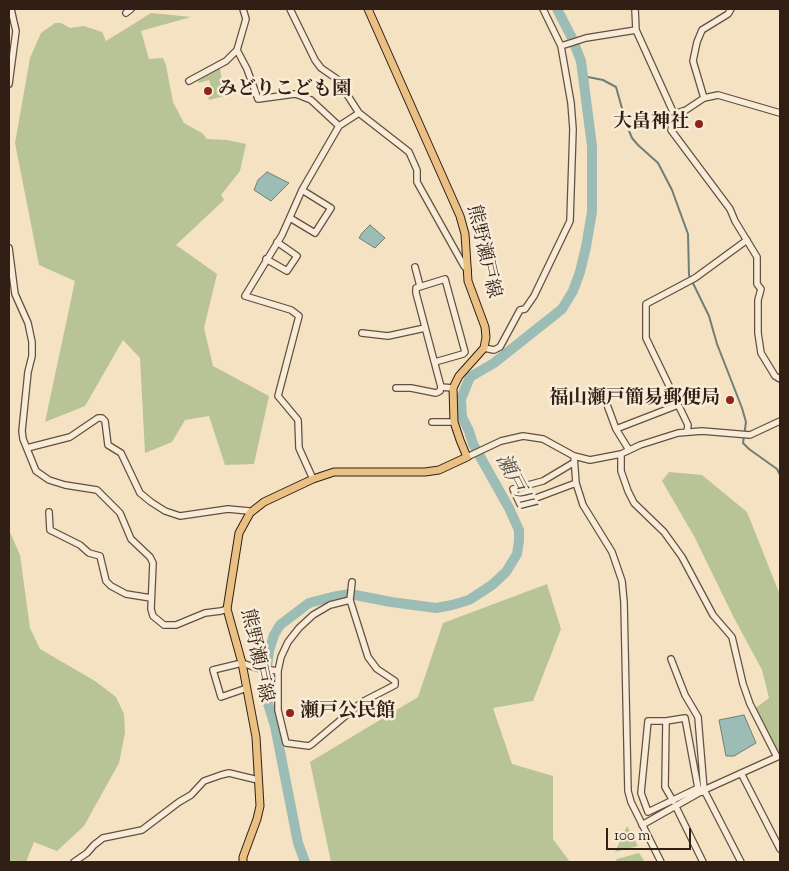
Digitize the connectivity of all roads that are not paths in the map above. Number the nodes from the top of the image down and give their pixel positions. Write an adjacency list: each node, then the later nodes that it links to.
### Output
1 (11, 9): 12 (street)
2 (243, 9): 10 (street)
3 (290, 9): 14 (street)
4 (368, 9): 25 (main road, 熊野瀬戸線)
5 (543, 9): 9 (street)
6 (635, 9): 8 (street)
7 (731, 9): 13 (street)
8 (636, 30): 9 (street); 16 (street)
9 (562, 45): 29 (street)
10 (237, 50): 11 (street); 17 (street)
11 (188, 81)
12 (9, 84)
13 (704, 98): 15 (street); 16 (street)
14 (359, 113): 17 (street); 25 (street)
15 (780, 113)
16 (674, 114): 20 (street)
17 (340, 126): 18 (street)
18 (302, 190): 19 (street); 19 (street)
19 (290, 218): 21 (street)
20 (747, 240): 31 (street); 36 (street)
21 (277, 242): 23 (street); 23 (street)
22 (9, 248): 42 (street)
23 (266, 259): 47 (street)
24 (415, 266): 26 (street)
25 (468, 270): 29 (main road, 熊野瀬戸線)
26 (420, 286): 27 (street); 30 (street)
27 (425, 328): 28 (street); 30 (street)
28 (362, 334)
29 (484, 348): 34 (main road)
30 (435, 362): 32 (street)
31 (780, 379)
32 (441, 387): 33 (street); 34 (street)
33 (396, 388)
34 (453, 388): 39 (main road)
35 (603, 394): 40 (street)
36 (678, 404): 40 (street); 41 (street)
37 (780, 421): 41 (street)
38 (432, 422): 39 (street)
39 (454, 422): 45 (main road)
40 (616, 428): 43 (street)
41 (687, 432): 43 (street)
42 (27, 448): 50 (street); 52 (street)
43 (629, 450): 44 (street)
44 (621, 454): 46 (street); 60 (street)
45 (469, 456): 46 (street); 47 (main road, 熊野瀬戸線)
46 (573, 459): 48 (street); 48 (street)
47 (313, 479): 50 (main road, 熊野瀬戸線)
48 (576, 482): 66 (street)
49 (49, 512): 52 (street)
50 (250, 513): 54 (main road, 熊野瀬戸線)
51 (352, 582): 53 (street)
52 (152, 598): 54 (street)
53 (350, 598): 57 (street); 57 (street)
54 (227, 609): 56 (main road, 熊野瀬戸線)
55 (671, 659): 63 (street)
56 (242, 663): 57 (street); 58 (main road, 熊野瀬戸線); 58 (street)
57 (276, 671)
58 (247, 688): 62 (main road, 熊野瀬戸線)
59 (666, 721): 63 (street); 64 (street); 64 (street)
60 (778, 759): 61 (street)
61 (740, 773): 63 (street); 67 (street)
62 (258, 780): 69 (street); 70 (main road, 熊野瀬戸線)
63 (701, 790): 64 (street); 65 (street); 72 (street)
64 (673, 800)
65 (676, 807): 66 (street); 71 (street)
66 (642, 825): 68 (street)
67 (780, 849)
68 (659, 861)
69 (74, 862)
70 (243, 862)
71 (703, 862)
72 (741, 862)

